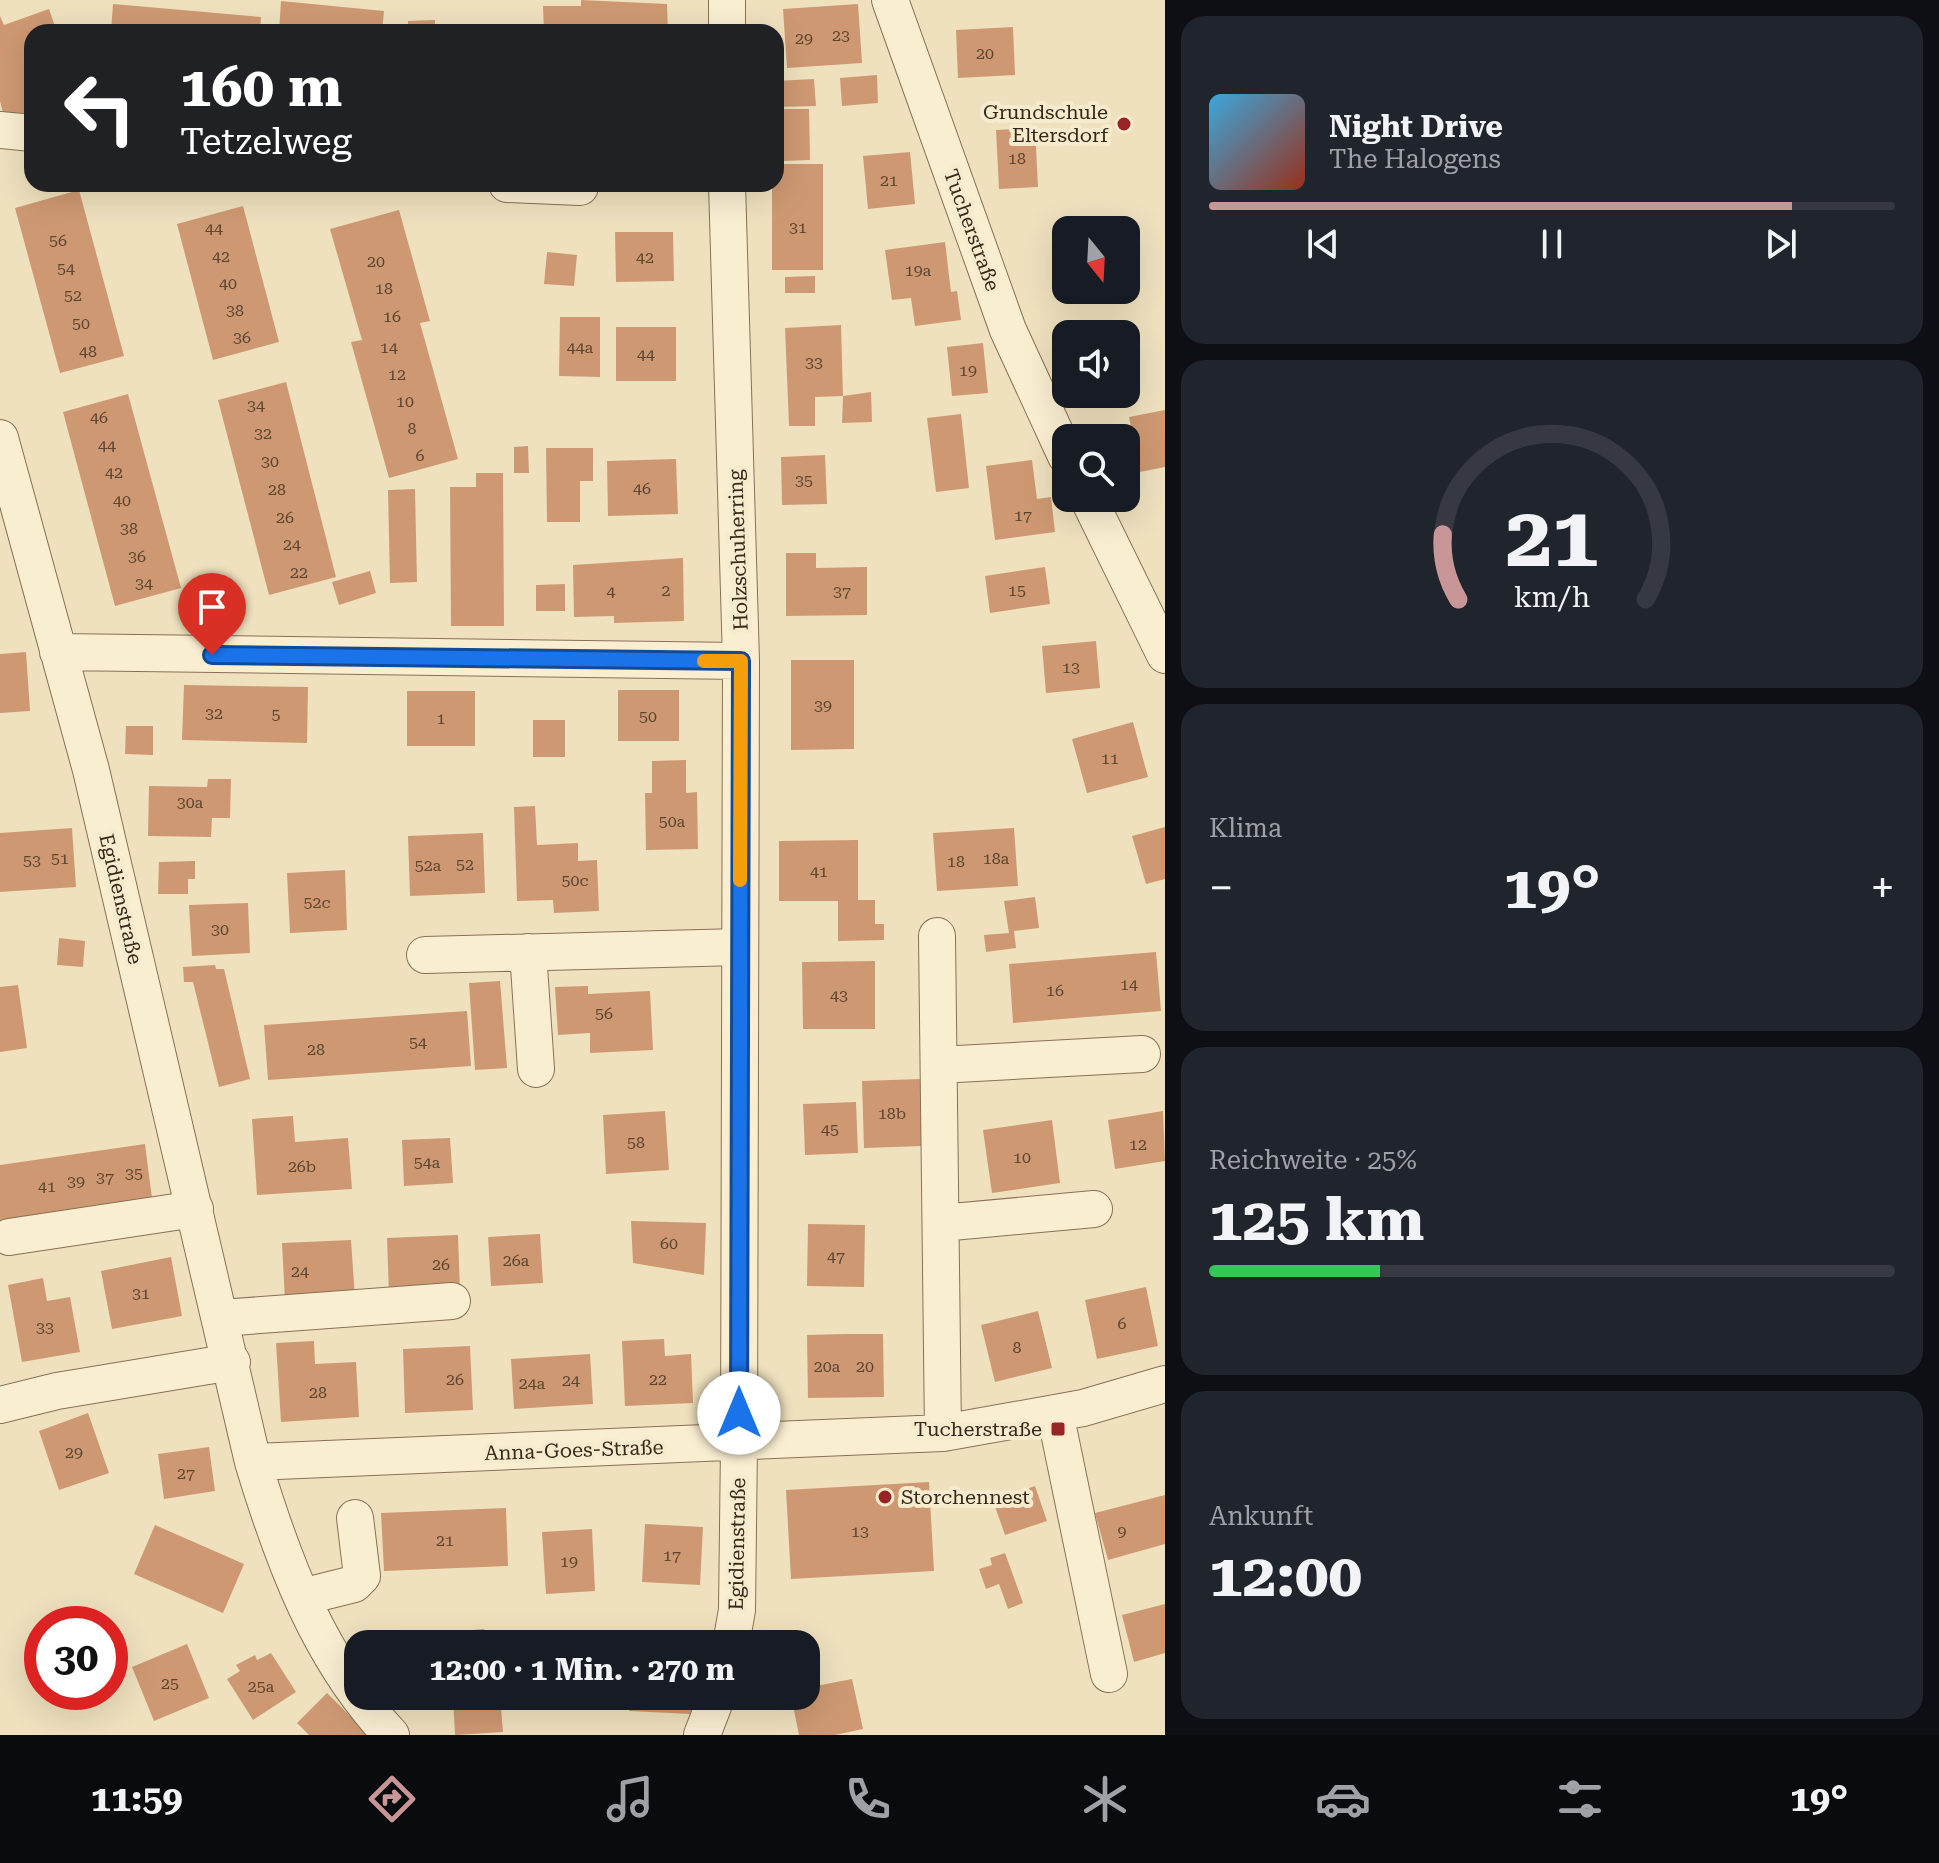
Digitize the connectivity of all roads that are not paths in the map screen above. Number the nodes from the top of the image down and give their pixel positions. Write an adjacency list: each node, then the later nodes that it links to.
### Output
1 (727, 0): 3 (street)
2 (890, 0): 7 (street, Tucherstraße)
3 (727, 24)
4 (0, 130): 5 (street)
5 (24, 132)
6 (727, 192): 13 (street, Holzschuherring)
7 (1052, 426)
8 (0, 438): 11 (street, Egidienstraße)
9 (1096, 512): 10 (street)
10 (1157, 613): 12 (street)
11 (58, 652): 13 (street); 21 (street, Egidienstraße)
12 (1165, 655)
13 (741, 661): 15 (street, Holzschuherring)
14 (937, 936): 19 (street)
15 (740, 947): 16 (street); 32 (street, Holzschuherring)
16 (528, 952): 17 (street); 20 (street)
17 (425, 955)
18 (1142, 1054): 19 (street)
19 (939, 1065): 23 (street)
20 (536, 1069)
21 (195, 1209): 24 (street); 26 (street, Egidienstraße)
22 (1094, 1209): 23 (street)
23 (941, 1223): 31 (street)
24 (9, 1237)
25 (452, 1301): 26 (street)
26 (221, 1318): 27 (street, Egidienstraße)
27 (232, 1362): 29 (street); 33 (street, Egidienstraße)
28 (1165, 1384): 30 (street, Anna-Goes-Straße)
29 (4, 1394)
30 (1055, 1413): 31 (street, Anna-Goes-Straße); 37 (street)
31 (943, 1433): 32 (street, Anna-Goes-Straße)
32 (739, 1444): 33 (street, Anna-Goes-Straße); 36 (street, Egidienstraße)
33 (253, 1462): 35 (street, Egidienstraße)
34 (355, 1518): 35 (street)
35 (302, 1597): 39 (street, Egidienstraße)
36 (733, 1630)
37 (1109, 1674)
38 (712, 1710): 40 (street)
39 (391, 1735)
40 (702, 1735)

